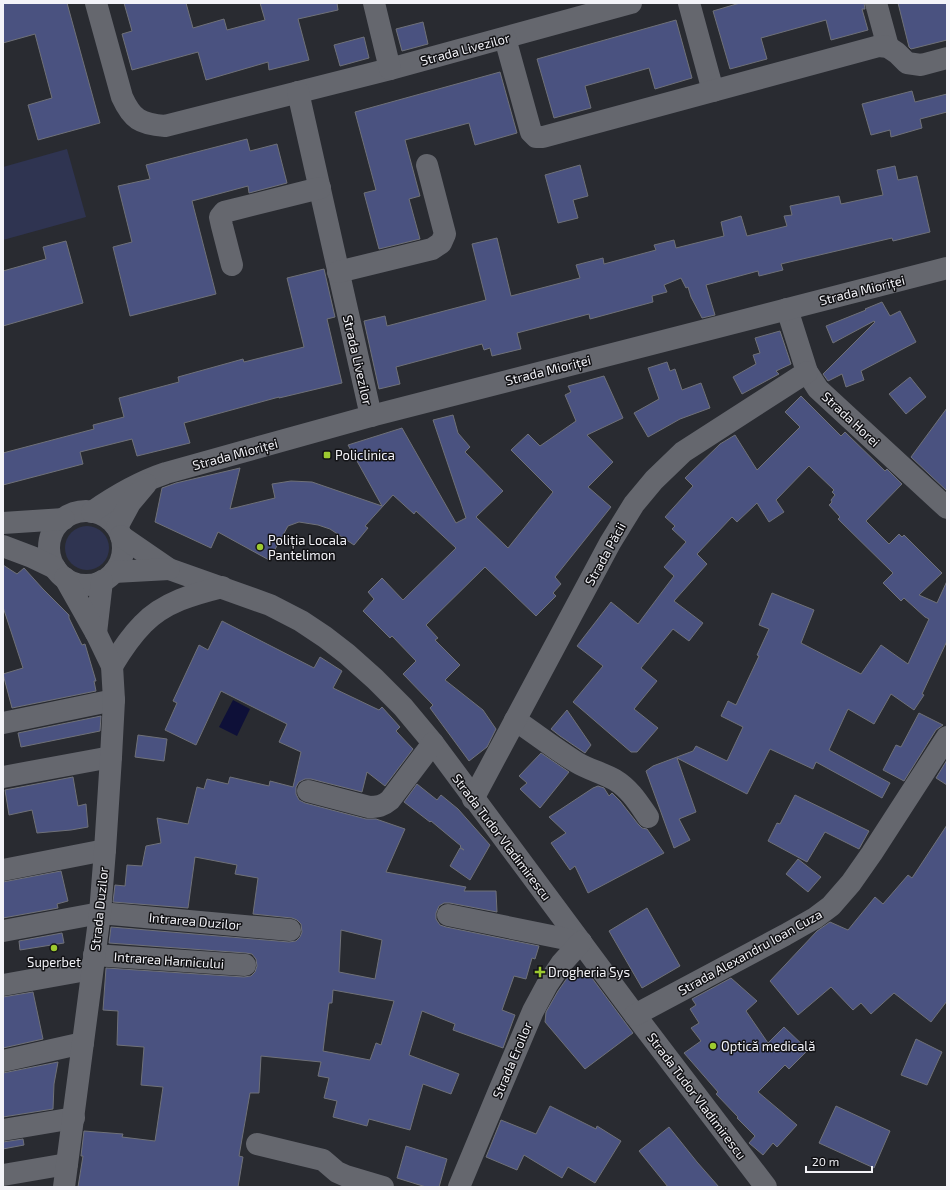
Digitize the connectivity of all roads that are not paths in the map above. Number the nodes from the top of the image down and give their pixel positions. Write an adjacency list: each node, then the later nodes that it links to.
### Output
1 (96, 3): 11 (street, Strada Livezilor)
2 (374, 3): 9 (street)
3 (631, 3): 6 (street, Strada Livezilor)
4 (689, 3): 10 (street)
5 (876, 3): 7 (street)
6 (505, 38): 9 (street, Strada Livezilor); 10 (street)
7 (888, 47): 8 (street); 10 (street)
8 (947, 58)
9 (390, 69): 11 (street, Strada Livezilor)
10 (713, 91)
11 (298, 92): 13 (street, Strada Livezilor)
12 (427, 165): 16 (street)
13 (320, 188): 14 (street); 16 (street, Strada Livezilor)
14 (232, 265)
15 (947, 268): 17 (street, Strada Mioriței)
16 (338, 272): 19 (street, Strada Livezilor)
17 (787, 309): 18 (street, Strada Horei); 19 (street, Strada Mioriței)
18 (807, 372): 21 (street, Strada Horei); 34 (street, Strada Păcii)
19 (371, 416): 20 (street, Strada Mioriței)
20 (151, 478): 22 (street, Strada Mioriței); 25 (street)
21 (947, 508)
22 (92, 512): 23 (street); 25 (street)
23 (64, 519): 24 (street); 28 (street)
24 (3, 523)
25 (119, 532): 27 (street, Strada Tudor Vladimirescu); 29 (street)
26 (3, 546): 28 (street)
27 (169, 569): 29 (street, Strada Tudor Vladimirescu); 30 (street, Strada Tudor Vladimirescu)
28 (60, 573): 29 (street); 31 (street, Strada Duzilor)
29 (108, 577): 31 (street)
30 (222, 587): 32 (street); 37 (street, Strada Tudor Vladimirescu)
31 (96, 633): 32 (street, Strada Duzilor)
32 (112, 666): 33 (street, Strada Duzilor)
33 (114, 700): 35 (street); 38 (street, Strada Duzilor)
34 (516, 720): 41 (street, Strada Păcii); 42 (street)
35 (3, 723)
36 (947, 737): 53 (street, Strada Alexandru Ioan Cuza)
37 (433, 743): 40 (street); 41 (street, Strada Tudor Vladimirescu)
38 (111, 757): 39 (street); 43 (street, Strada Duzilor)
39 (3, 777)
40 (308, 791)
41 (473, 799): 49 (street, Strada Tudor Vladimirescu)
42 (648, 817)
43 (105, 850): 44 (street); 45 (street, Strada Duzilor)
44 (3, 870)
45 (100, 913): 47 (street, Intrarea Duzilor); 48 (street, Intrarea Duzilor); 50 (street, Strada Duzilor)
46 (448, 915): 49 (street)
47 (290, 930)
48 (3, 931)
49 (581, 942): 53 (street, Strada Tudor Vladimirescu); 63 (street, Strada Eroilor)
50 (93, 962): 51 (street, Intrarea Harnicului); 52 (street, Intrarea Harnicului); 54 (street, Strada Duzilor)
51 (245, 965)
52 (3, 985)
53 (635, 1015): 64 (street, Strada Tudor Vladimirescu)
54 (83, 1044): 55 (street); 56 (street, Strada Duzilor)
55 (3, 1061)
56 (74, 1118): 57 (street); 59 (street, Strada Duzilor)
57 (3, 1130)
58 (257, 1144): 62 (street)
59 (68, 1164): 60 (street); 61 (street, Strada Duzilor)
60 (3, 1175)
61 (64, 1187)
62 (383, 1187)
63 (459, 1187)
64 (766, 1187)

